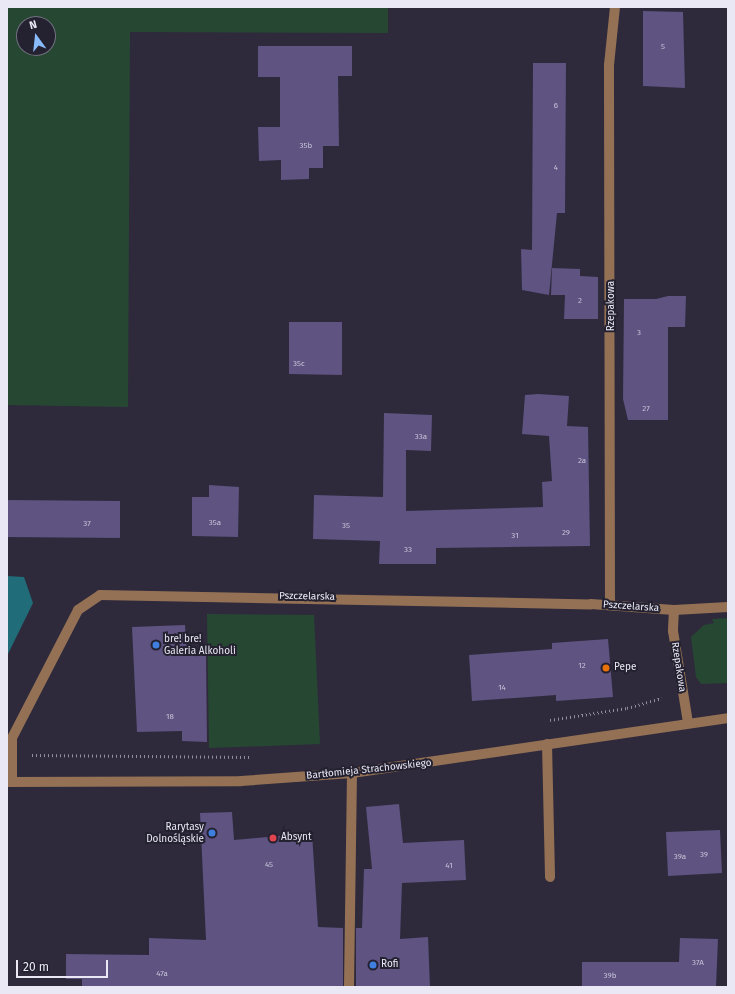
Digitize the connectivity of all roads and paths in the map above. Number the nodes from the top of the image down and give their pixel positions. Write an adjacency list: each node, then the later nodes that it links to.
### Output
1 (615, 7): 2 (street, Rzepakowa)
2 (610, 605): 4 (street, Pszczelarska); 10 (street, Pszczelarska)
3 (728, 607): 4 (street, Pszczelarska)
4 (674, 610): 8 (street, Rzepakowa)
5 (663, 698): 7 (path)
6 (728, 718): 8 (street, Bartłomieja Strachowskiego)
7 (544, 721)
8 (688, 723): 9 (street, Bartłomieja Strachowskiego)
9 (547, 744): 12 (street, Bartłomieja Strachowskiego); 14 (street)
10 (12, 755): 11 (path); 13 (street, Pszczelarska)
11 (257, 757)
12 (352, 773): 13 (street, Bartłomieja Strachowskiego); 15 (street)
13 (10, 782)
14 (550, 877)
15 (349, 987)

